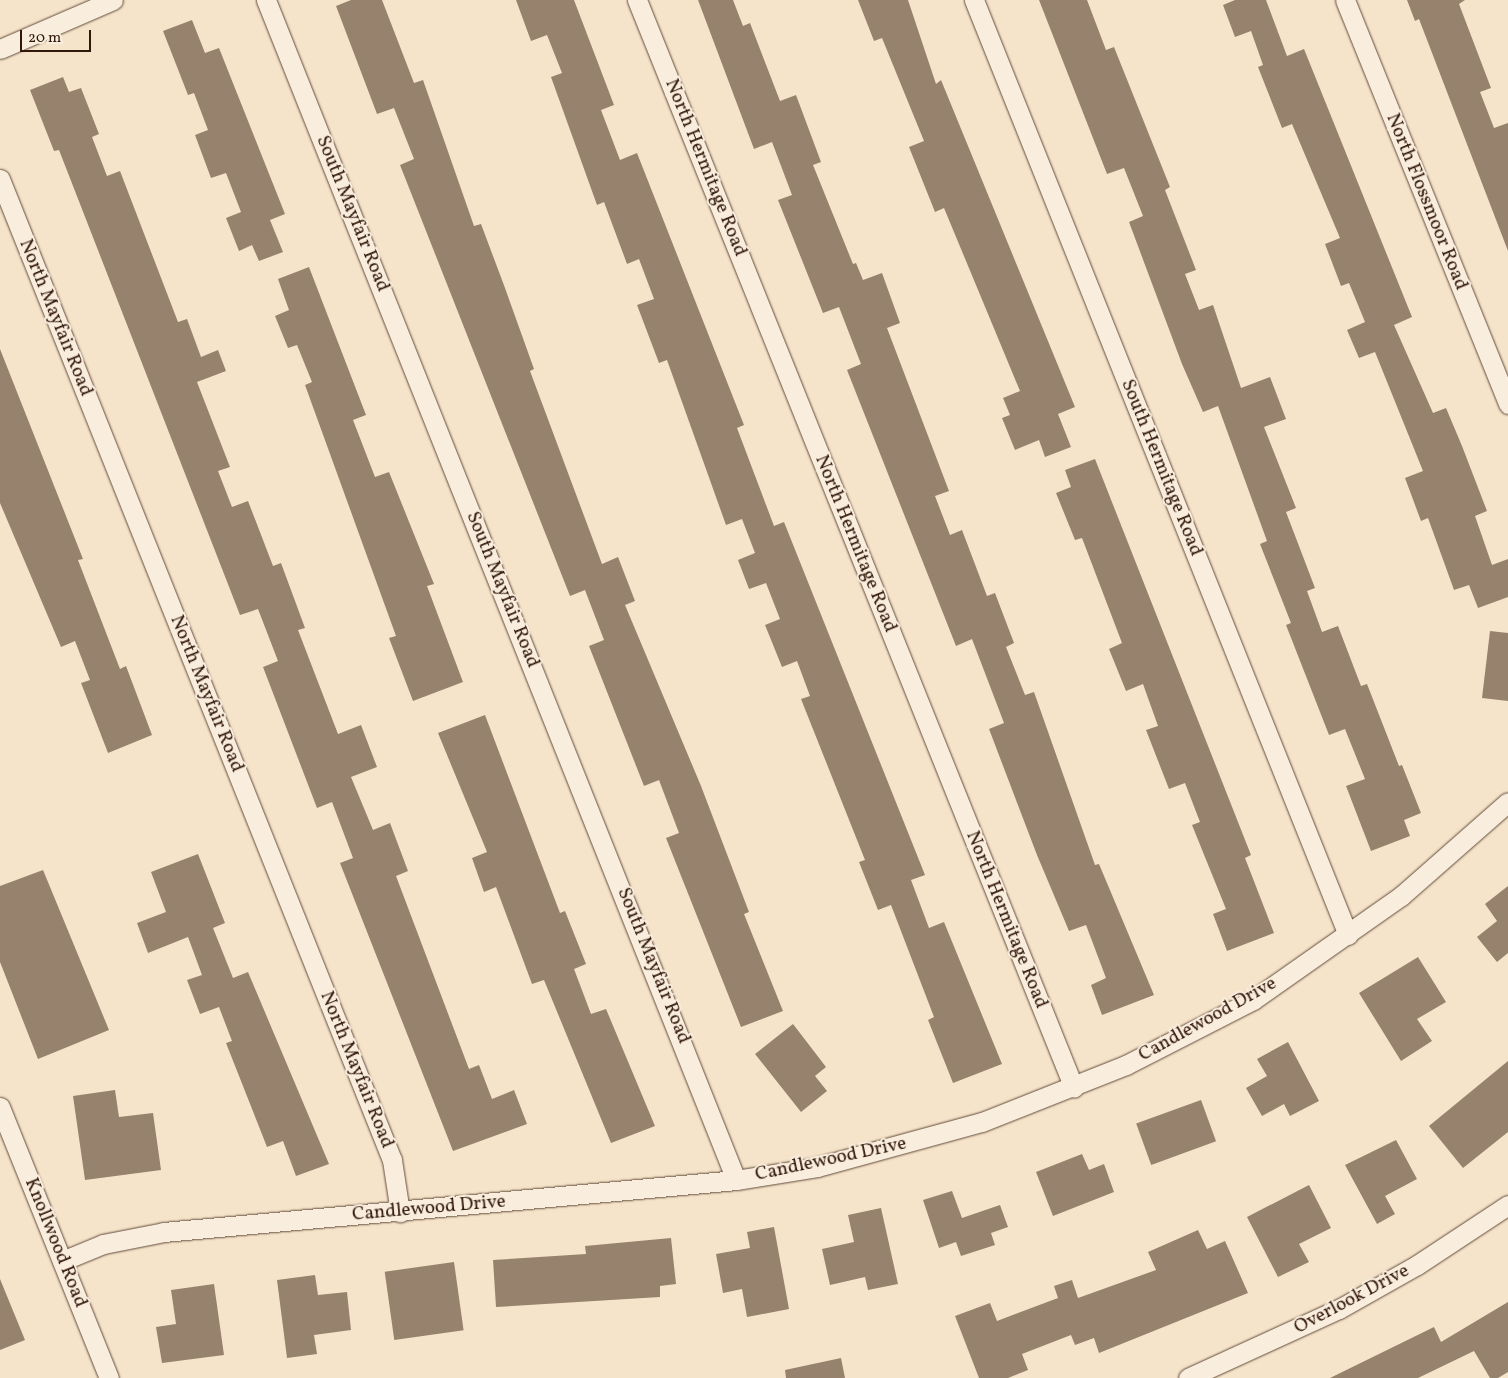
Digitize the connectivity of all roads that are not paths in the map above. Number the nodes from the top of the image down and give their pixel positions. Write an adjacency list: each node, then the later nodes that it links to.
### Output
1 (113, 0): 6 (street)
2 (266, 0): 13 (street, South Mayfair Road)
3 (637, 0): 11 (street, North Hermitage Road)
4 (974, 0): 10 (street, South Hermitage Road)
5 (1345, 0): 8 (street, North Flossmoor Road)
6 (0, 49)
7 (0, 179): 15 (street, North Mayfair Road)
8 (1508, 404)
9 (1508, 802): 10 (street, Candlewood Drive)
10 (1348, 935): 11 (street, Candlewood Drive)
11 (1074, 1088): 13 (street, Candlewood Drive)
12 (0, 1108): 16 (street, Knollwood Road)
13 (736, 1180): 15 (street, Candlewood Drive)
14 (1508, 1205): 18 (street, Overlook Drive)
15 (400, 1212): 16 (street, Candlewood Drive)
16 (62, 1261): 17 (street, Knollwood Road)
17 (109, 1378)
18 (1188, 1378)

